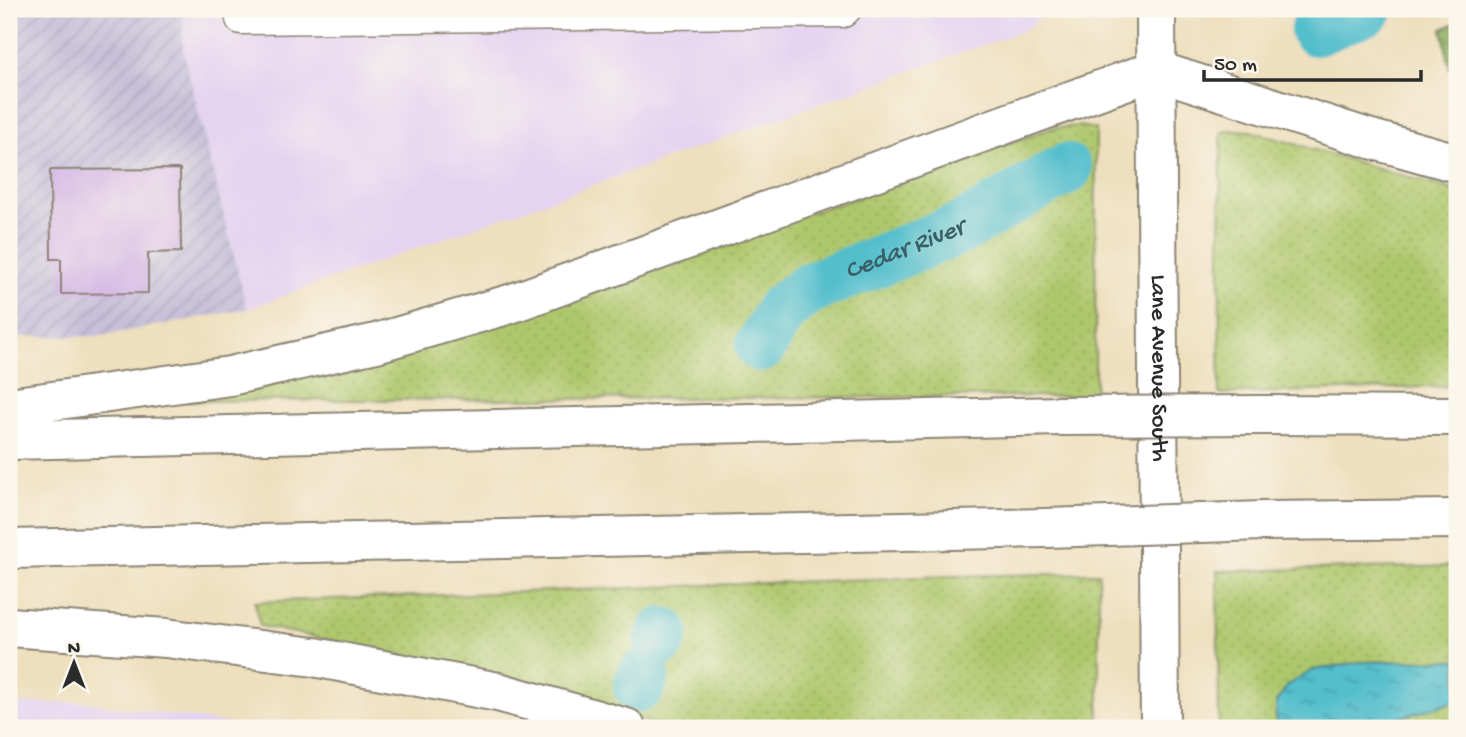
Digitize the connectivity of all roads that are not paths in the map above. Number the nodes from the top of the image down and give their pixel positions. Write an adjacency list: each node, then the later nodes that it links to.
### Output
1 (241, 9): 2 (lane)
2 (846, 9)
3 (1156, 9): 4 (main road, Lane Avenue South)
4 (1155, 70): 5 (main road); 6 (main road); 13 (main road, Lane Avenue South)
5 (1457, 163)
6 (9, 407)
7 (1457, 416): 8 (main road, bridge)
8 (9, 440)
9 (1457, 519): 10 (main road, bridge)
10 (9, 549)
11 (9, 627): 12 (main road)
12 (626, 728)
13 (1160, 728)

